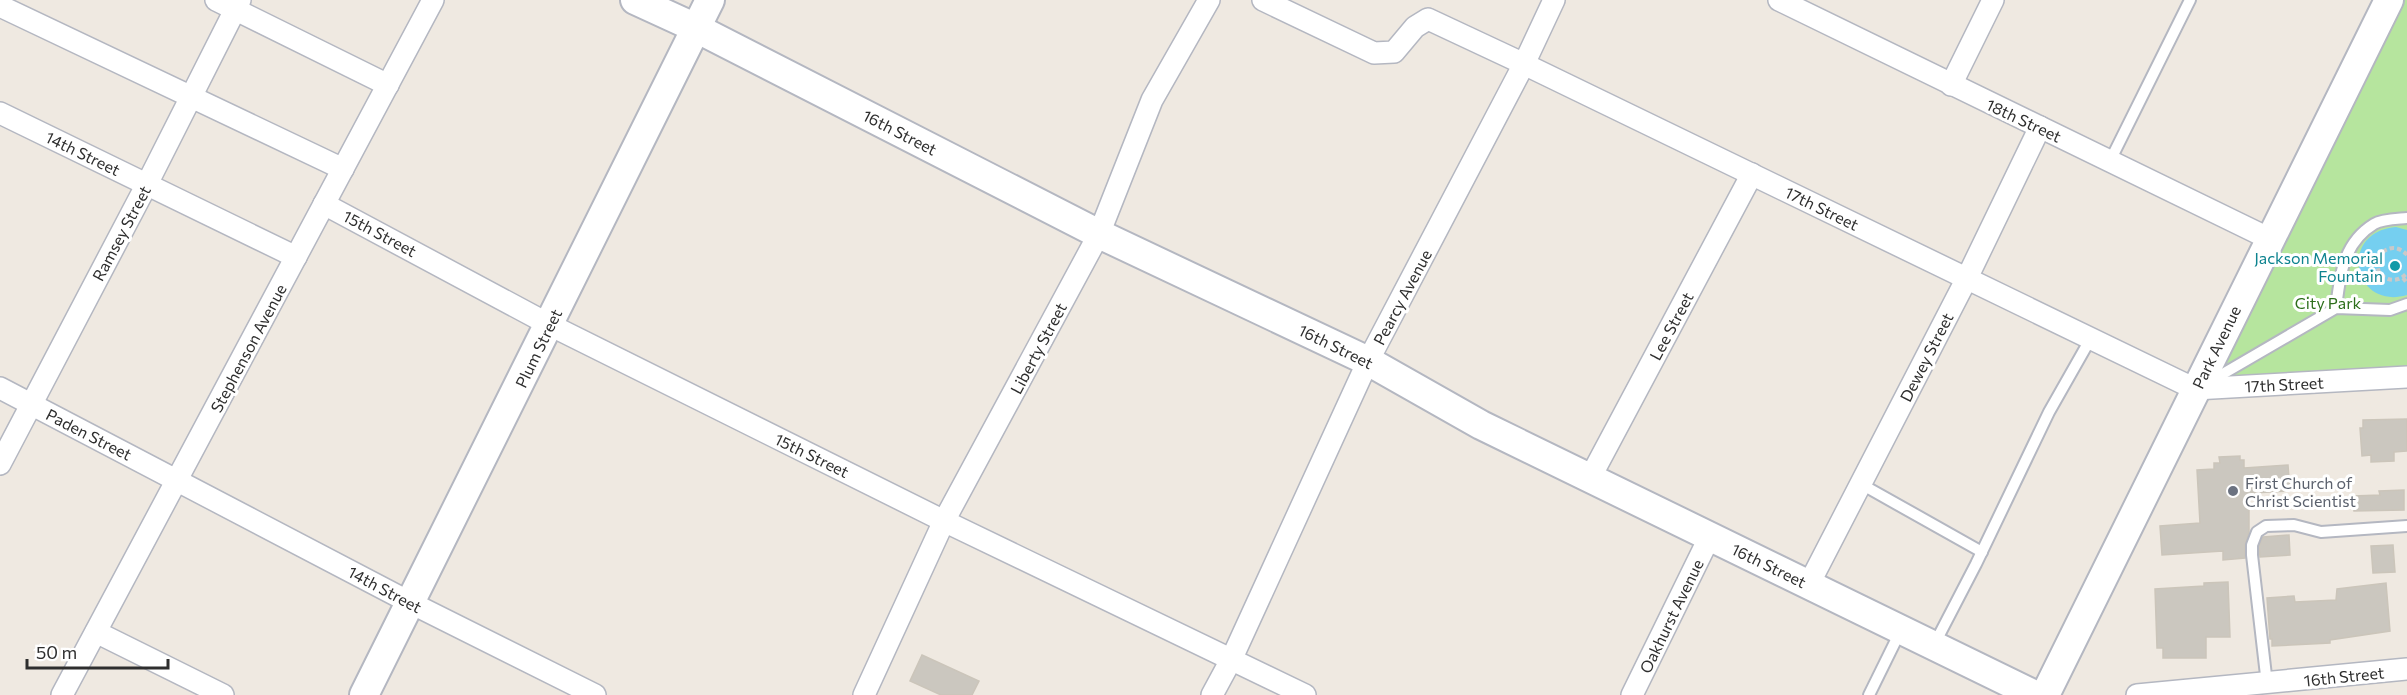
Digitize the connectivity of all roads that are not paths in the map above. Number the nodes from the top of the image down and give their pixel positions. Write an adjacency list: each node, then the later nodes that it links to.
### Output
1 (433, 0): 15 (street, Stephenson Avenue)
2 (635, 0): 13 (street, 16th Street)
3 (710, 0): 13 (street, Plum Street)
4 (1209, 0): 26 (street, Liberty Street)
5 (1263, 0): 14 (street, 17th Street)
6 (1554, 0): 14 (street, Pearcy Avenue)
7 (1992, 0): 16 (street)
8 (2190, 0): 20 (lane)
9 (2388, 0): 27 (street, Park Avenue)
10 (1784, 1): 16 (street, 18th Street)
11 (230, 3): 15 (street); 17 (street, Ramsey Street)
12 (0, 6): 17 (street)
13 (696, 28): 26 (street, 16th Street); 32 (street, Plum Street)
14 (1524, 63): 22 (street, 17th Street); 34 (street, Pearcy Avenue)
15 (388, 85): 21 (street, Stephenson Avenue)
16 (1951, 85): 19 (street, 18th Street)
17 (190, 99): 21 (street); 23 (street, Ramsey Street)
18 (0, 112): 23 (street, 14th Street)
19 (2040, 127): 20 (street, 18th Street); 29 (street, Dewey Street)
20 (2110, 161): 27 (street, 18th Street)
21 (343, 170): 24 (street, Stephenson Avenue)
22 (1752, 174): 29 (street, 17th Street); 40 (street, Lee Street)
23 (147, 184): 28 (street, 14th Street); 38 (street, Ramsey Street)
24 (324, 204): 28 (street, Stephenson Avenue); 32 (street, 15th Street)
25 (2407, 218): 31 (lane)
26 (1099, 234): 34 (street, 16th Street); 43 (street, Liberty Street)
27 (2270, 239): 37 (street, Park Avenue)
28 (296, 257): 41 (street, Stephenson Avenue)
29 (1967, 278): 33 (street, 17th Street); 42 (street, Dewey Street)
30 (2407, 304): 31 (lane)
31 (2336, 308): 37 (lane)
32 (550, 325): 43 (street, 15th Street); 48 (street, Plum Street)
33 (2091, 338): 37 (street, 17th Street); 46 (lane)
34 (1368, 361): 40 (street, 16th Street); 52 (street, Pearcy Avenue)
35 (2407, 377): 37 (street, 17th Street)
36 (0, 388): 38 (street, Paden Street)
37 (2195, 389): 66 (street, Park Avenue)
38 (30, 404): 39 (street, Ramsey Street); 41 (street, Paden Street)
39 (0, 464)
40 (1590, 478): 45 (street, 16th Street)
41 (177, 480): 48 (street, 14th Street); 50 (street, Stephenson Avenue)
42 (1861, 484): 46 (lane); 47 (street, Dewey Street)
43 (944, 521): 52 (street, 15th Street); 61 (street, Liberty Street)
44 (2407, 525): 54 (lane)
45 (1710, 536): 47 (street, 16th Street); 55 (street, Oakhurst Avenue)
46 (1982, 552): 51 (lane)
47 (1809, 584): 49 (street, 16th Street)
48 (411, 603): 59 (street, Plum Street); 60 (street, 14th Street)
49 (1901, 629): 51 (street, 16th Street); 64 (lane)
50 (96, 632): 57 (street, Stephenson Avenue); 58 (street)
51 (1934, 645): 65 (street, 16th Street)
52 (1232, 658): 62 (street, Pearcy Avenue); 63 (street, 15th Street)
53 (2407, 669): 54 (street, 16th Street)
54 (2267, 684): 56 (street, 16th Street)
55 (1637, 693)
56 (2161, 694): 67 (street, 16th Street)
57 (62, 695)
58 (223, 695)
59 (364, 695)
60 (595, 695)
61 (864, 695)
62 (1212, 695)
63 (1305, 695)
64 (1869, 695)
65 (2035, 695)
66 (2045, 695)
67 (2137, 695)

